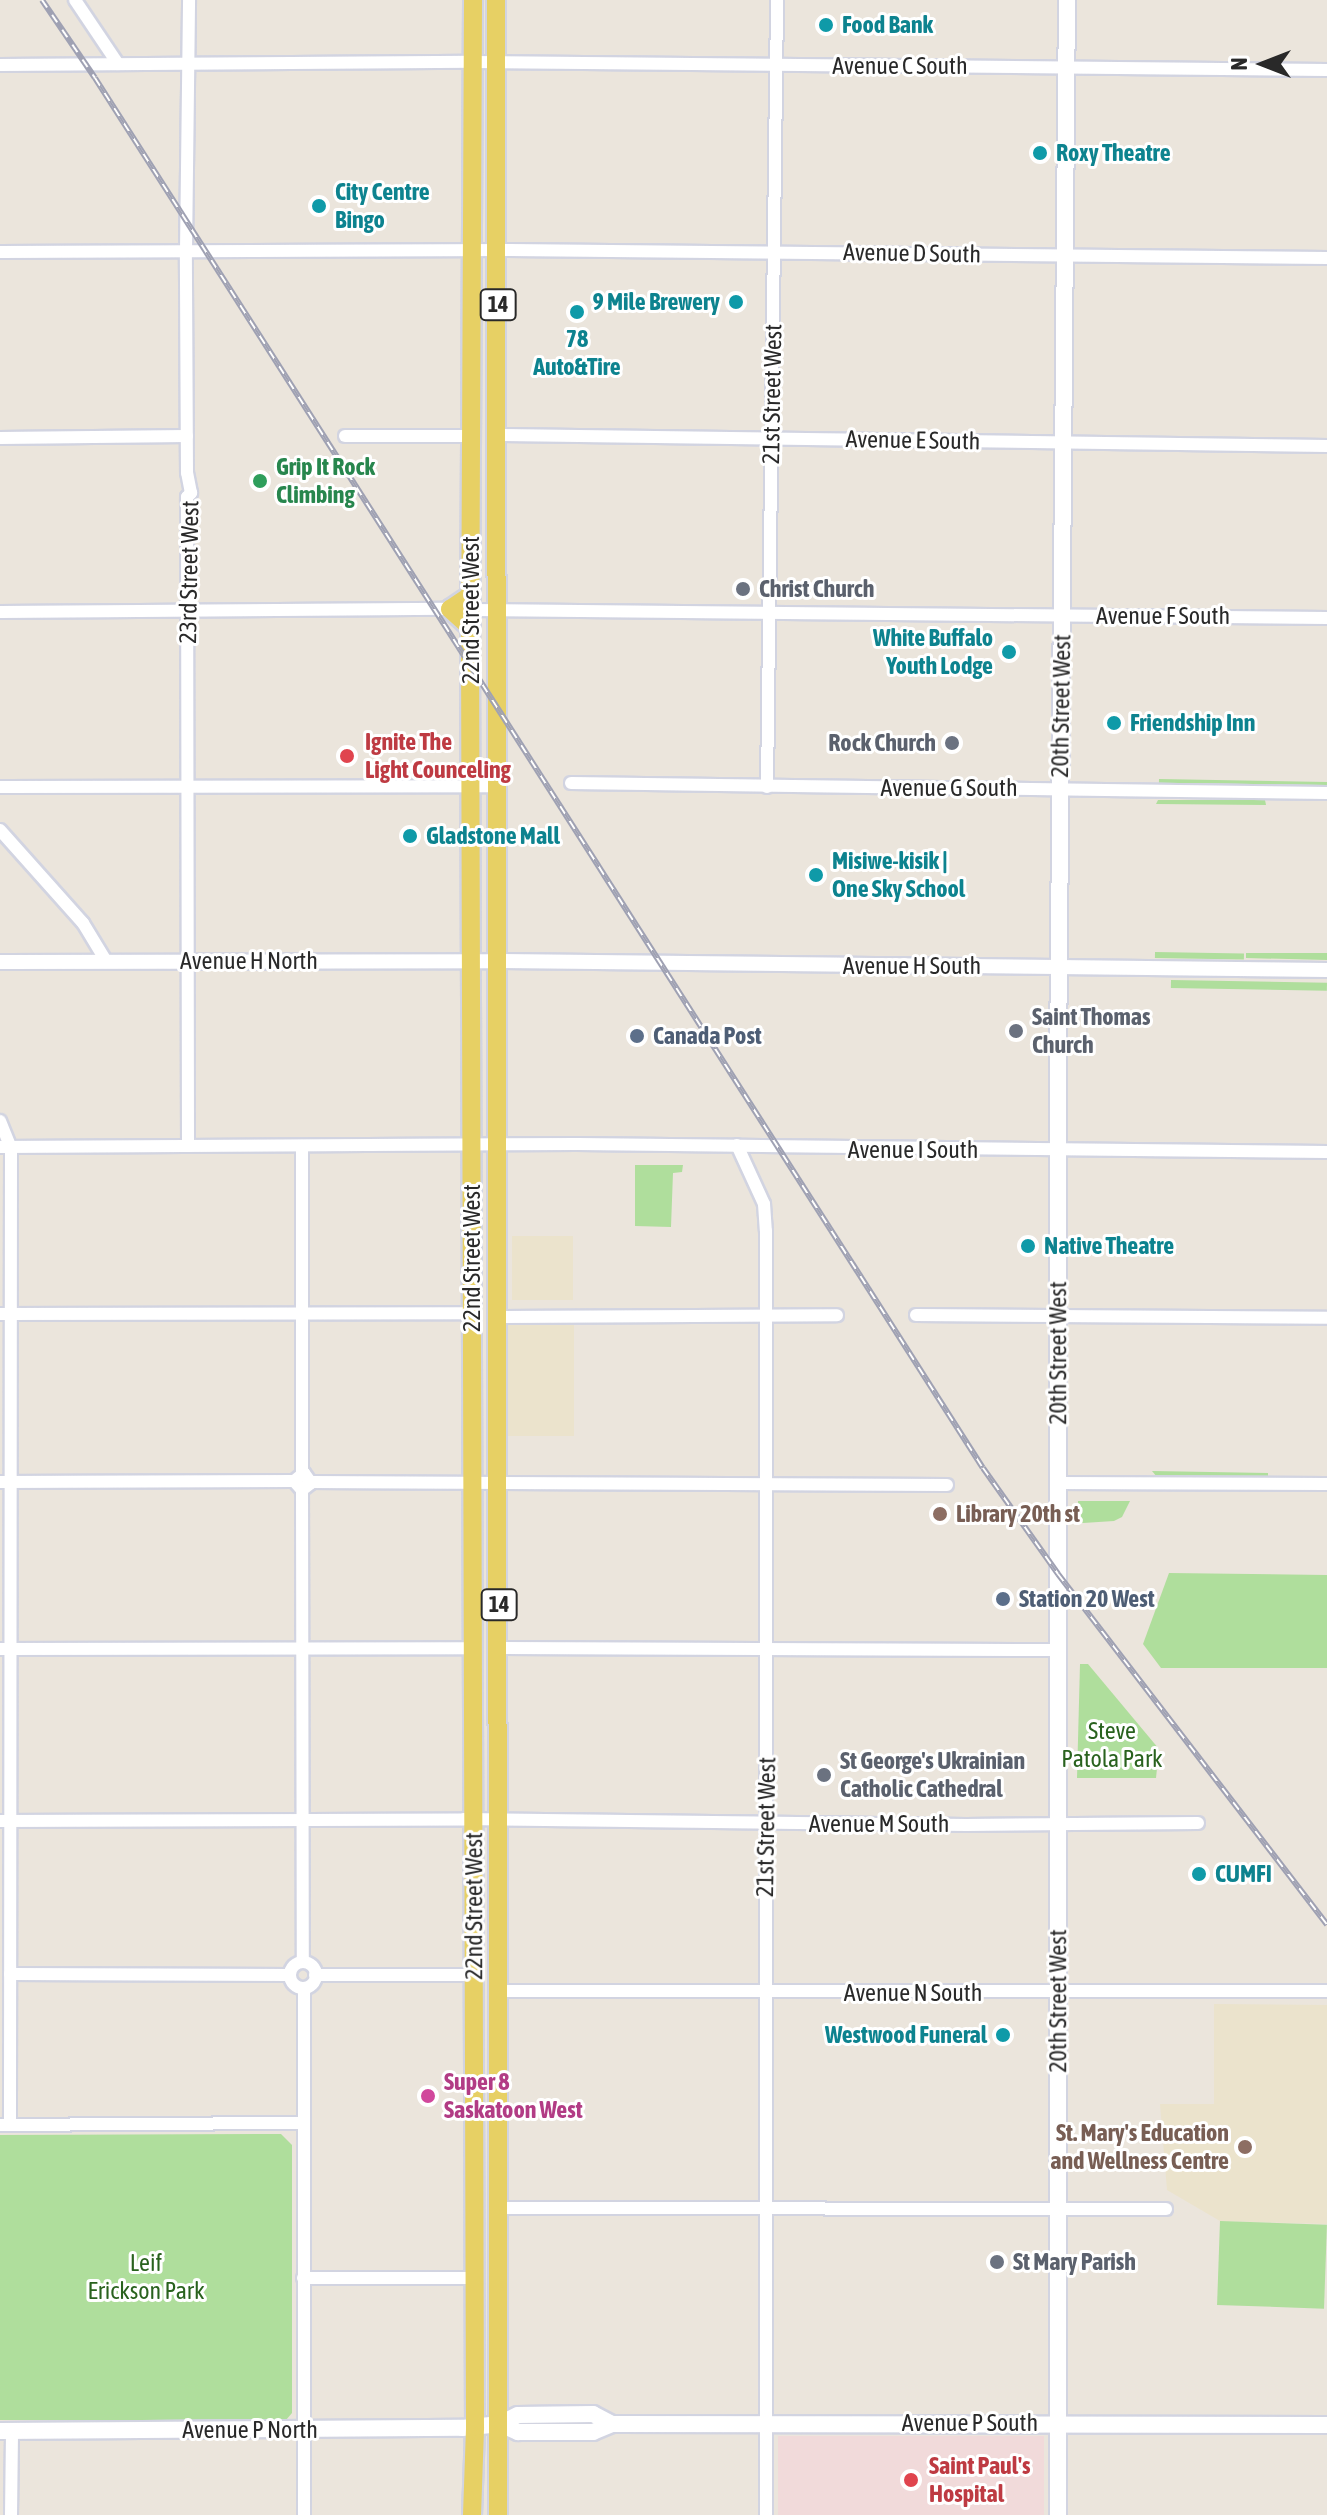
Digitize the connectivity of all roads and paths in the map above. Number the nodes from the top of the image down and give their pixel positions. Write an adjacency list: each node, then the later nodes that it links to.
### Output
1 (75, 0): 10 (street)
2 (189, 0): 9 (street, 23rd Street West)
3 (473, 0): 7 (main road, 22nd Street West / 14)
4 (496, 0): 8 (main road, 22nd Street West / 14)
5 (777, 0): 12 (street, 21st Street West)
6 (1067, 0): 13 (main road, 20th Street West)
7 (473, 62): 8 (street, Avenue C South); 9 (street, Avenue C South); 15 (main road, 22nd Street West / 14)
8 (498, 62): 12 (street, Avenue C South); 16 (main road, 22nd Street West / 14)
9 (190, 63): 10 (street, Avenue C South); 17 (street, 23rd Street West)
10 (118, 64): 11 (street, Avenue C South)
11 (0, 65)
12 (776, 66): 13 (street, Avenue C South); 19 (street, 21st Street West)
13 (1066, 68): 14 (street, Avenue C South); 20 (main road, 20th Street West)
14 (1327, 70)
15 (472, 250): 16 (street, Avenue D South); 17 (street, Avenue D South); 25 (main road, 22nd Street West / 14)
16 (498, 250): 19 (street, Avenue D South); 22 (main road, 22nd Street West / 14)
17 (186, 251): 18 (street, Avenue D South); 23 (street, 23rd Street West)
18 (0, 252)
19 (774, 252): 20 (street, Avenue D South); 27 (street, 21st Street West)
20 (1065, 256): 21 (street, Avenue D South); 28 (main road, 20th Street West)
21 (1327, 258)
22 (498, 435): 27 (street, Avenue E South); 31 (main road, 22nd Street West / 14)
23 (187, 436): 26 (street); 34 (street, 23rd Street West)
24 (345, 436): 25 (street)
25 (472, 436): 32 (main road, 22nd Street West / 14)
26 (0, 438)
27 (771, 438): 28 (street, Avenue E South); 35 (street, 21st Street West)
28 (1063, 442): 29 (street, Avenue E South); 36 (main road, 20th Street West)
29 (1327, 446)
30 (450, 609): 32 (main road); 32 (main road); 34 (street)
31 (499, 610): 32 (street, Avenue F South); 35 (street, Avenue F South); 41 (main road, 22nd Street West / 14)
32 (471, 611): 40 (main road, 22nd Street West / 14)
33 (0, 612): 34 (street)
34 (187, 612): 39 (street, 23rd Street West)
35 (769, 612): 36 (street, Avenue F South); 43 (street, 21st Street West)
36 (1062, 616): 37 (street, Avenue F South); 44 (main road, 20th Street West)
37 (1327, 618)
38 (571, 783): 43 (street, Avenue G South)
39 (188, 785): 40 (street); 42 (street); 48 (street, 23rd Street West)
40 (471, 786): 41 (street); 49 (main road, 22nd Street West / 14)
41 (498, 786): 50 (main road, 22nd Street West / 14)
42 (0, 787)
43 (767, 787): 44 (street, Avenue G South)
44 (1060, 789): 45 (street, Avenue G South); 52 (main road, 20th Street West)
45 (1327, 793)
46 (0, 830): 47 (street)
47 (106, 961): 48 (street, Avenue H North); 51 (street, Avenue H North)
48 (188, 961): 49 (street, Avenue H North); 56 (street, 23rd Street West)
49 (471, 961): 50 (street, Avenue H North); 57 (main road, 22nd Street West / 14)
50 (498, 961): 52 (street, Avenue H South); 58 (main road, 22nd Street West / 14)
51 (0, 962)
52 (1059, 967): 53 (street, Avenue H South); 61 (main road, 20th Street West)
53 (1327, 970)
54 (0, 1121): 60 (street)
55 (737, 1145): 58 (street, Avenue I South); 61 (street, Avenue I South); 70 (street, 21st Street West)
56 (188, 1146): 59 (street, Avenue I South); 60 (street, Avenue I South)
57 (472, 1146): 58 (street, Avenue I South); 59 (street, Avenue I South); 64 (main road, 22nd Street West / 14)
58 (498, 1146): 69 (main road, 22nd Street West / 14)
59 (302, 1147): 63 (street)
60 (6, 1148): 65 (street)
61 (1058, 1151): 62 (street, Avenue I South); 68 (main road, 20th Street West)
62 (1327, 1152)
63 (303, 1313): 64 (street); 65 (street); 73 (street)
64 (472, 1313): 74 (main road, 22nd Street West / 14)
65 (6, 1314): 72 (street)
66 (837, 1315): 70 (street)
67 (916, 1315): 68 (street)
68 (1058, 1315): 71 (street); 77 (main road, 20th Street West)
69 (499, 1317): 70 (street); 75 (main road, 22nd Street West / 14)
70 (766, 1317): 76 (street, 21st Street West)
71 (1327, 1318)
72 (5, 1482): 73 (street); 83 (street)
73 (302, 1482): 74 (street); 80 (street)
74 (473, 1482): 75 (street); 81 (main road, 22nd Street West / 14)
75 (499, 1482): 76 (street); 82 (main road, 22nd Street West / 14)
76 (766, 1483): 79 (street); 84 (street, 21st Street West)
77 (1058, 1483): 78 (street); 85 (main road, 20th Street West)
78 (1327, 1484)
79 (947, 1485)
80 (302, 1648): 81 (street); 83 (street); 87 (street)
81 (473, 1648): 86 (main road, 22nd Street West / 14)
82 (500, 1648): 84 (street); 89 (main road, 22nd Street West / 14)
83 (6, 1649): 88 (street)
84 (767, 1650): 85 (street); 91 (street, 21st Street West)
85 (1058, 1650): 92 (main road, 20th Street West)
86 (469, 1819): 87 (street, Avenue M South); 89 (street, Avenue M South); 97 (main road, 22nd Street West / 14)
87 (302, 1820): 88 (street, Avenue M South); 93 (street)
88 (5, 1821): 94 (street)
89 (499, 1821): 91 (street, Avenue M South); 99 (main road, 22nd Street West / 14)
90 (1198, 1823): 92 (street, Avenue M South)
91 (767, 1824): 92 (street, Avenue M South); 101 (street, 21st Street West)
92 (1058, 1825): 102 (main road, 20th Street West)
93 (303, 1962): 95 (street); 96 (street)
94 (10, 1974): 95 (street); 104 (street)
95 (290, 1975): 98 (street)
96 (315, 1975): 97 (street); 98 (street)
97 (474, 1975): 110 (main road, 22nd Street West / 14)
98 (304, 1988): 103 (street)
99 (500, 1991): 101 (street, Avenue N South); 106 (main road, 22nd Street West / 14)
100 (1327, 1991): 102 (street, Avenue N South)
101 (767, 1992): 102 (street, Avenue N South); 107 (street, 21st Street West)
102 (1058, 1992): 105 (main road, 20th Street West)
103 (303, 2123): 104 (street); 109 (street)
104 (5, 2125)
105 (1057, 2206): 107 (street); 108 (street); 113 (main road, 20th Street West)
106 (500, 2208): 107 (street); 111 (main road, 22nd Street West / 14)
107 (767, 2209): 112 (street, 21st Street West)
108 (1166, 2209)
109 (303, 2278): 110 (street); 116 (street)
110 (475, 2278): 115 (main road, 22nd Street West / 14)
111 (500, 2424): 112 (main road, Avenue P South); 115 (main road, Avenue P North); 121 (main road, 22nd Street West / 14)
112 (765, 2424): 113 (main road, Avenue P South); 122 (street, 21st Street West)
113 (1059, 2424): 114 (main road, Avenue P South); 123 (main road, 20th Street West)
114 (1327, 2425)
115 (475, 2427): 116 (main road, Avenue P North); 120 (main road, 22nd Street West / 14)
116 (305, 2429): 117 (main road, Avenue P North); 119 (street)
117 (6, 2431): 118 (street)
118 (11, 2515)
119 (304, 2515)
120 (472, 2515)
121 (498, 2515)
122 (766, 2515)
123 (1058, 2515)

